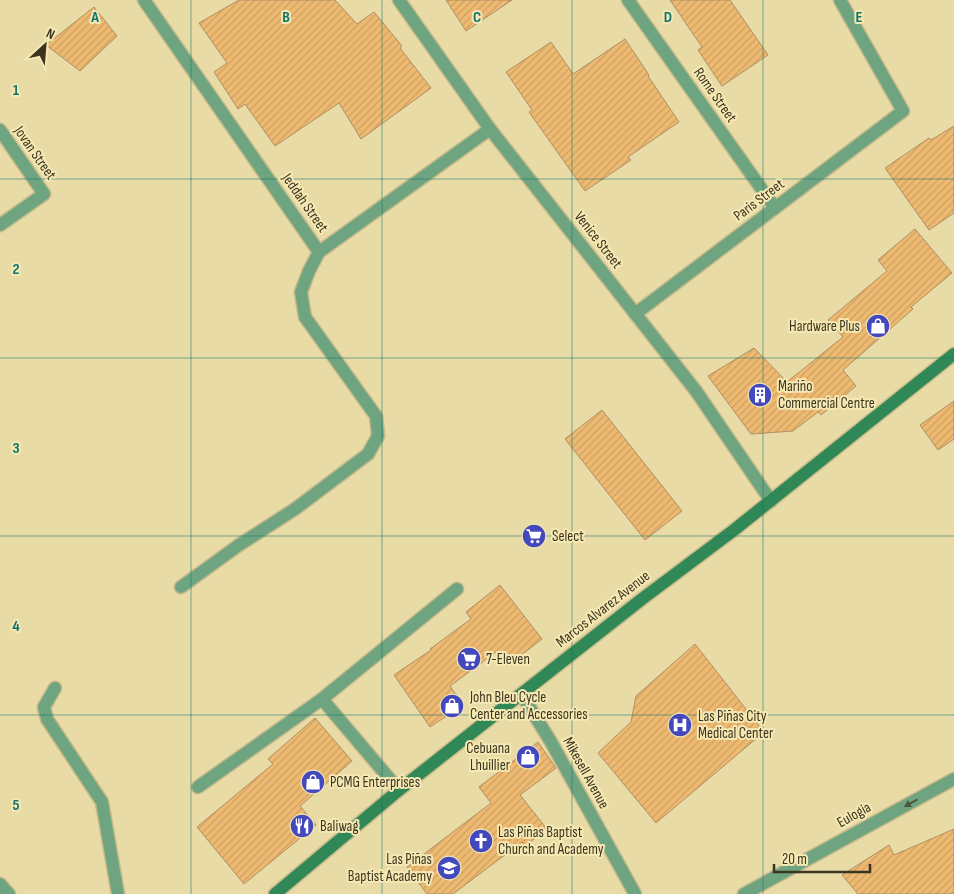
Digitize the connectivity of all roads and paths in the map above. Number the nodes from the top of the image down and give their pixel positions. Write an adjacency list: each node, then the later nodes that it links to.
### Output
1 (144, 0): 9 (street, Jeddah Street)
2 (399, 0): 5 (street, Venice Street)
3 (628, 0): 7 (street, Rome Street)
4 (840, 0): 7 (street, Paris Street)
5 (490, 128): 9 (street, Jeddah Street); 10 (street, Venice Street)
6 (0, 130): 8 (street, Jovan Street)
7 (775, 208): 10 (street, Paris Street)
8 (0, 225)
9 (319, 252): 13 (street)
10 (635, 314): 12 (street, Venice Street)
11 (954, 354): 12 (main road, Marcos Alvarez Avenue)
12 (771, 501): 16 (main road, Marcos Alvarez Avenue)
13 (181, 587)
14 (457, 589): 17 (street)
15 (55, 688): 23 (street)
16 (522, 695): 20 (main road, Marcos Alvarez Avenue); 25 (street, Mikesell Avenue)
17 (322, 699): 19 (street); 20 (street)
18 (954, 779): 26 (street, Eulogia, one-way to 26)
19 (198, 787)
20 (400, 790): 24 (main road, Marcos Alvarez Avenue)
21 (0, 884): 22 (street)
22 (9, 894)
23 (118, 894)
24 (275, 894)
25 (635, 894)
26 (744, 894)

